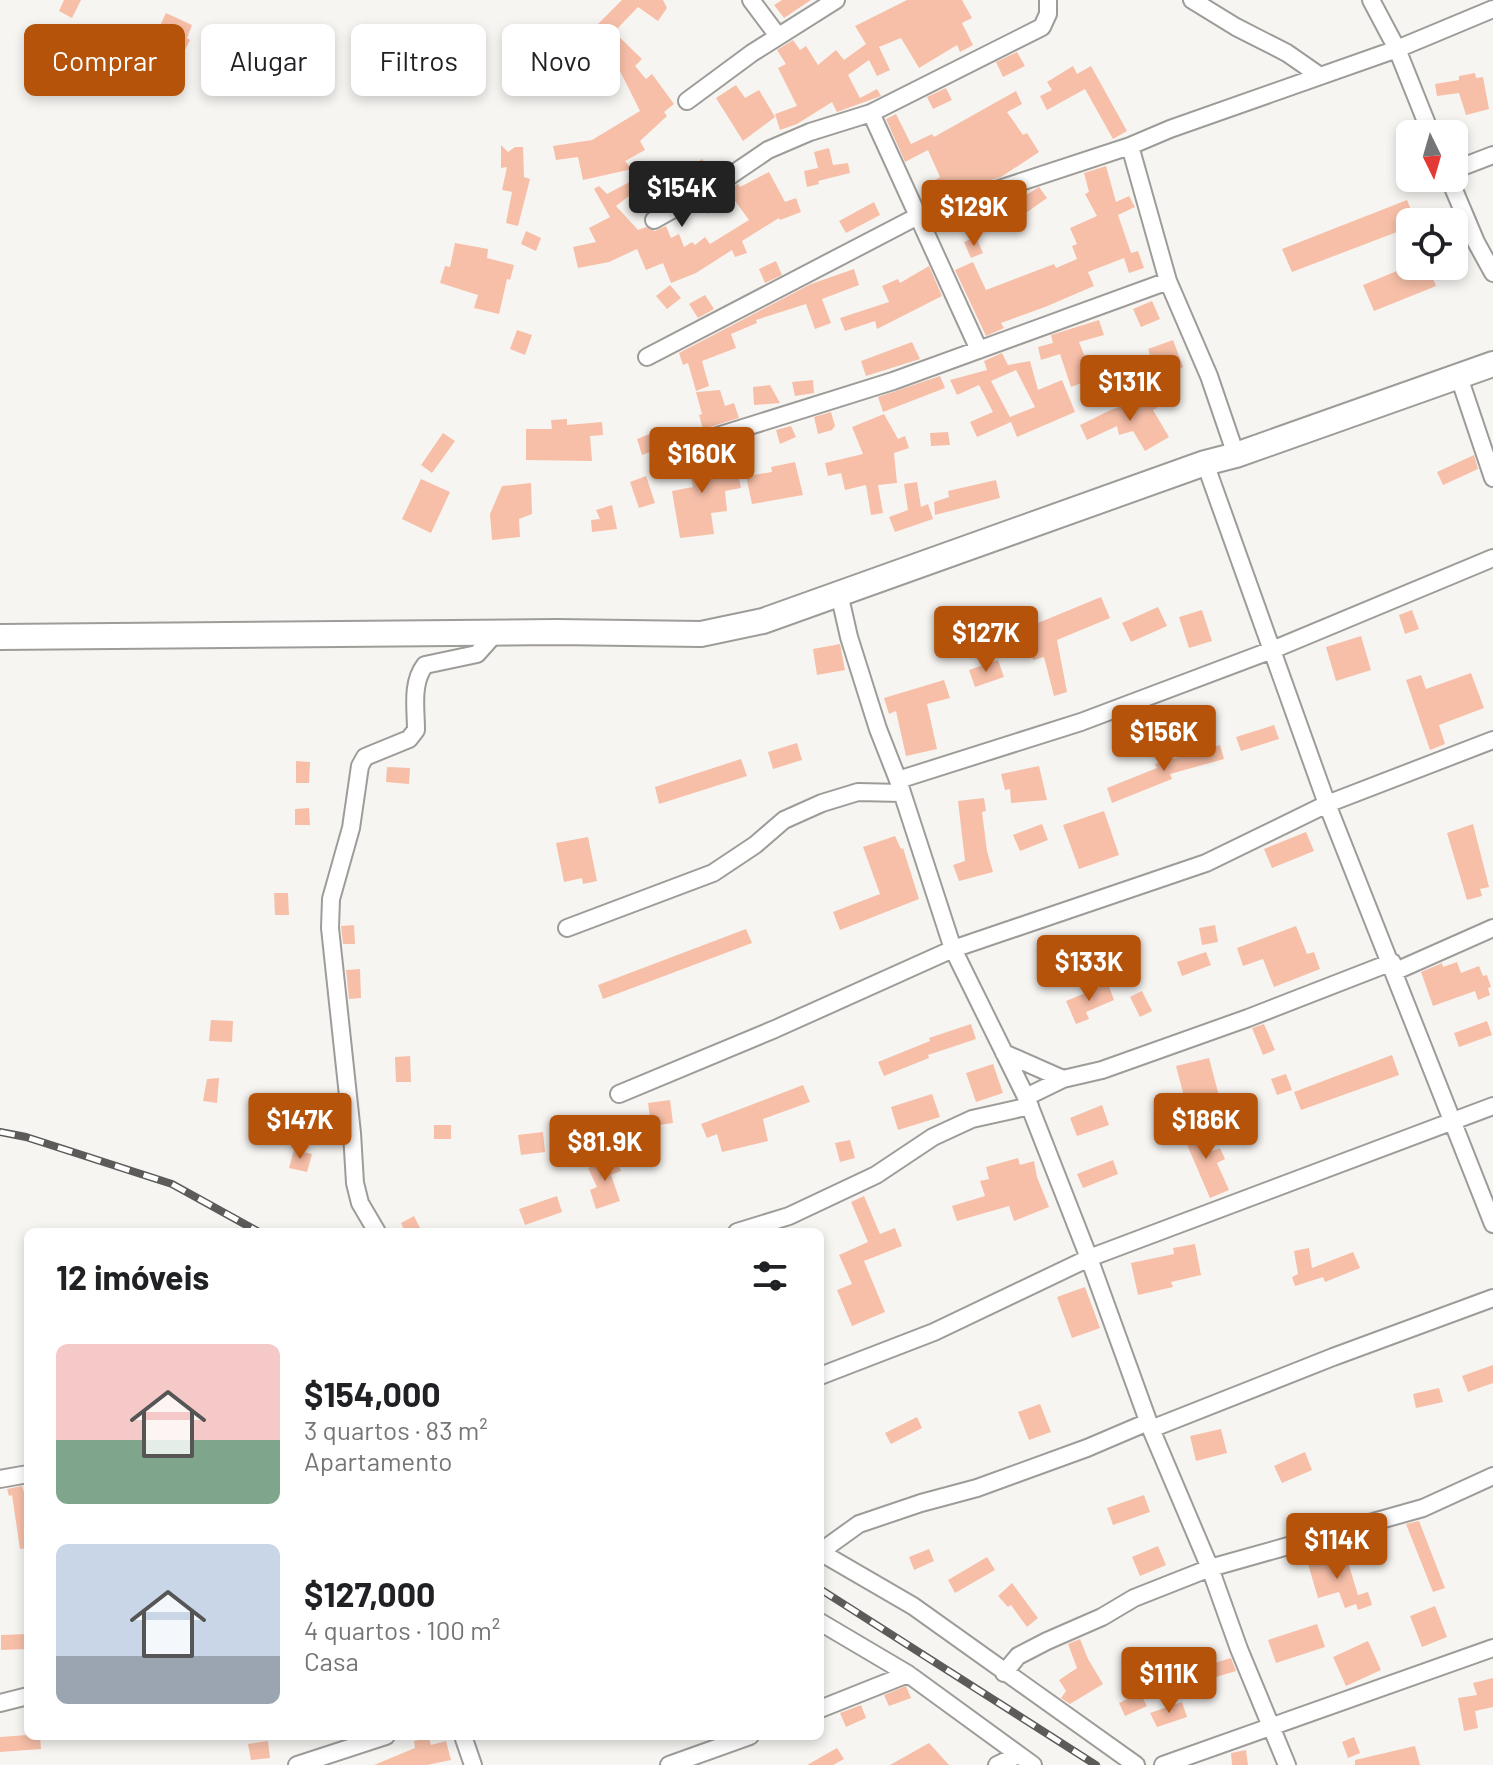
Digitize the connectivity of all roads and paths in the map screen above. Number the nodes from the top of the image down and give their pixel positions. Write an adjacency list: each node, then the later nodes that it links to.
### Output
1 (751, 0): 7 (street)
2 (836, 0): 7 (street)
3 (1048, 0): 11 (street)
4 (1192, 0): 9 (street)
5 (1371, 0): 8 (street)
6 (1493, 9): 8 (street)
7 (778, 36): 10 (street)
8 (1397, 49): 9 (street); 12 (street)
9 (1320, 76): 13 (street)
10 (687, 101)
11 (871, 113): 17 (street); 18 (street)
12 (1425, 120)
13 (1130, 146): 17 (street); 20 (street)
14 (1493, 155): 15 (street)
15 (1468, 165)
16 (1455, 192): 19 (street)
17 (920, 215): 21 (street); 22 (street)
18 (654, 220)
19 (1493, 273)
20 (1168, 281): 21 (street); 26 (street)
21 (979, 350): 25 (street)
22 (647, 357)
23 (1493, 364): 24 (street)
24 (1459, 377): 26 (street); 28 (street)
25 (692, 444)
26 (1236, 455): 27 (street)
27 (1205, 463): 30 (street); 33 (street)
28 (1493, 478)
29 (1493, 558): 33 (street)
30 (839, 593): 31 (street); 35 (street)
31 (494, 635): 32 (street); 48 (street)
32 (0, 637)
33 (1272, 650): 35 (street); 36 (street)
34 (1493, 740): 36 (street)
35 (900, 786): 37 (street); 39 (street)
36 (1327, 804): 39 (street); 40 (street)
37 (567, 928)
38 (1493, 928): 40 (street)
39 (953, 949): 41 (street); 43 (street)
40 (1394, 967): 42 (street); 46 (street)
41 (1004, 1053): 42 (street); 44 (street)
42 (1063, 1079): 44 (street)
43 (619, 1094)
44 (1028, 1101): 49 (street); 50 (street)
45 (1493, 1106): 46 (street)
46 (1454, 1121): 47 (street); 50 (street)
47 (1493, 1224)
48 (375, 1228)
49 (750, 1228)
50 (1089, 1258): 52 (street); 53 (street)
51 (1493, 1298): 53 (street)
52 (824, 1374)
53 (1150, 1426): 57 (street); 59 (street)
54 (24, 1475): 56 (street)
55 (1493, 1476): 59 (street)
56 (0, 1479)
57 (824, 1549)
58 (824, 1554): 62 (street)
59 (1210, 1568): 62 (street); 67 (street)
60 (824, 1624): 63 (street)
61 (1493, 1648): 67 (street)
62 (1004, 1673): 78 (street)
63 (908, 1674): 66 (street); 71 (street)
64 (24, 1697): 65 (street)
65 (0, 1703)
66 (824, 1707)
67 (1271, 1726): 79 (street); 80 (street)
68 (464, 1740): 74 (street)
69 (741, 1740): 72 (street)
70 (347, 1742): 73 (street)
71 (1018, 1755): 76 (street); 77 (street)
72 (689, 1762): 75 (street)
73 (297, 1765)
74 (473, 1765)
75 (669, 1765)
76 (997, 1765)
77 (1033, 1765)
78 (1136, 1765)
79 (1163, 1765)
80 (1287, 1765)

